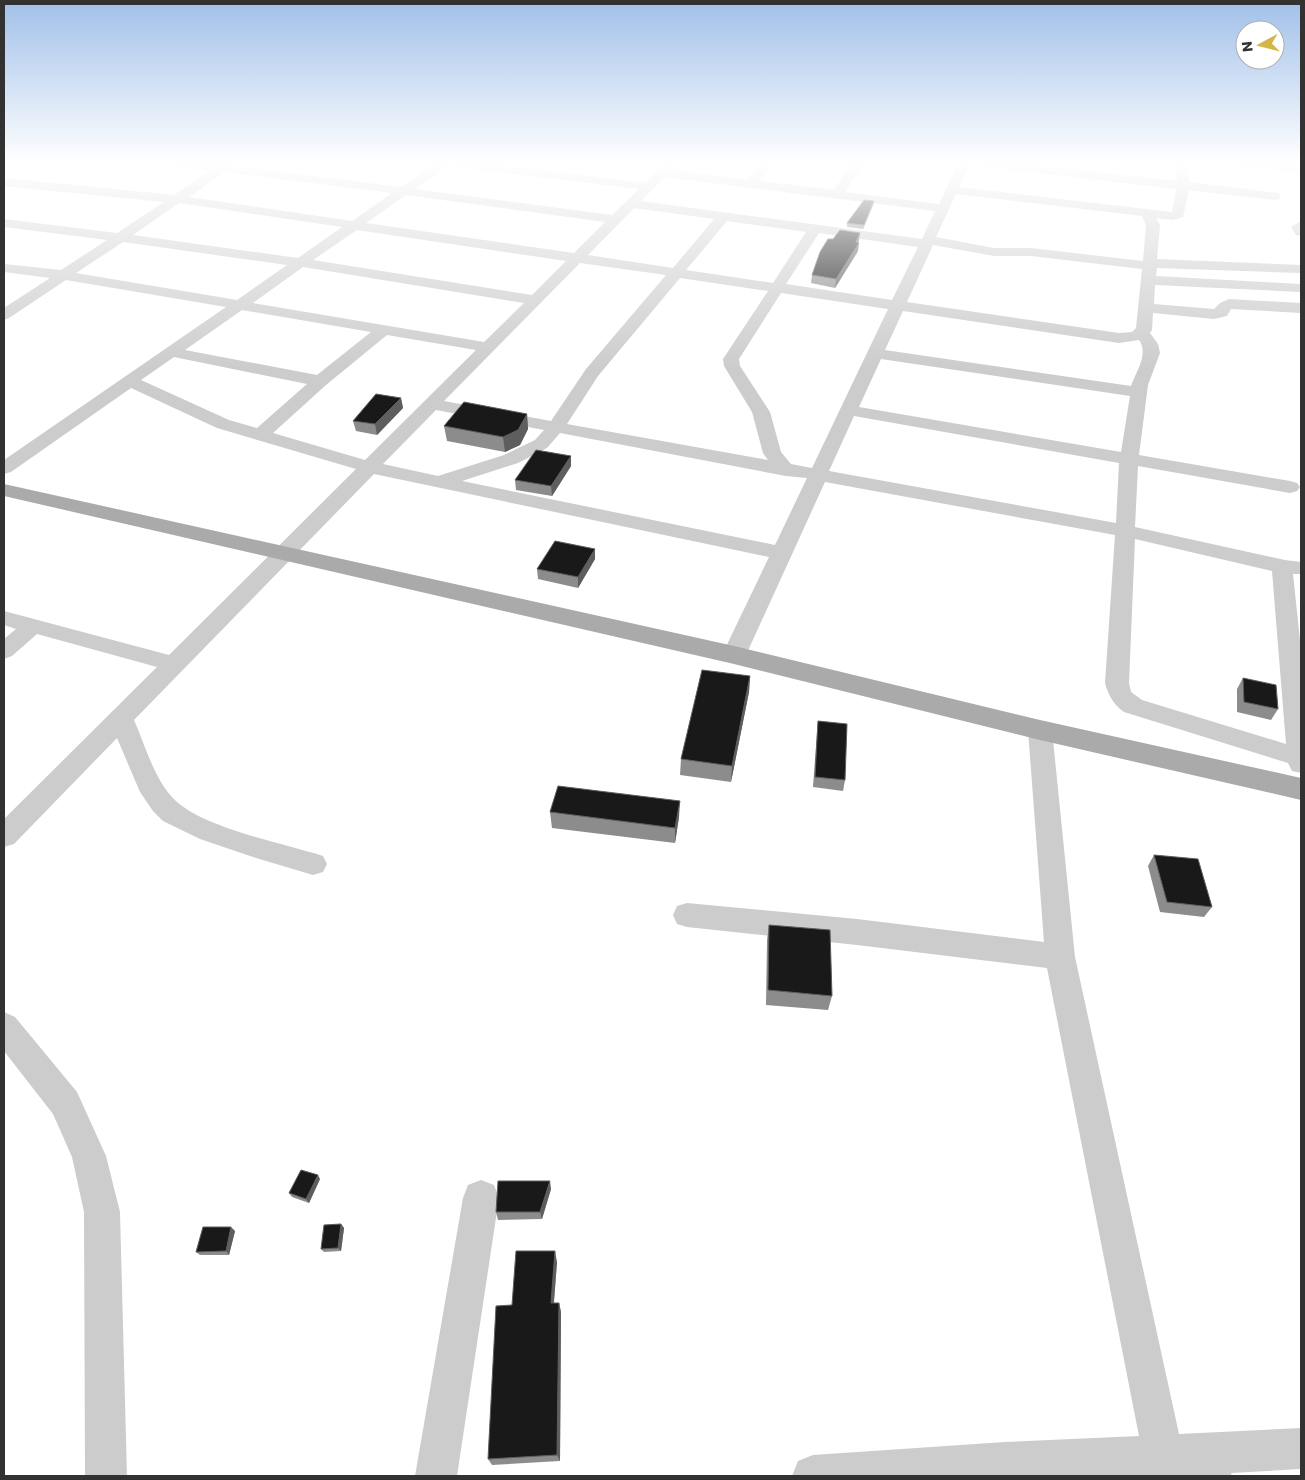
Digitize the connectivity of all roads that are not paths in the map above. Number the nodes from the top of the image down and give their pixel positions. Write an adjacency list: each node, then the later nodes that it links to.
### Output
1 (68, 230): 11 (street)
2 (131, 230): 11 (street)
3 (349, 230): 14 (street)
4 (392, 230): 13 (street)
5 (607, 230): 13 (street)
6 (711, 230): 19 (street)
7 (814, 230): 21 (street)
8 (824, 230): 12 (street)
9 (933, 230): 12 (street)
10 (1152, 230): 17 (street)
11 (122, 236): 14 (street); 20 (street)
12 (927, 242): 17 (street); 25 (street)
13 (579, 257): 19 (street); 23 (street)
14 (302, 262): 23 (street); 24 (street)
15 (4, 268): 20 (street)
16 (1273, 268): 17 (street); 18 (street); 22 (street)
17 (1149, 269): 22 (street); 27 (street)
18 (1301, 269)
19 (677, 272): 21 (street); 39 (street)
20 (63, 276): 24 (street); 28 (street)
21 (776, 287): 25 (street); 44 (street)
22 (1294, 288): 26 (street)
23 (535, 300): 31 (street)
24 (240, 304): 29 (street); 32 (street)
25 (897, 305): 30 (street); 33 (street)
26 (1301, 307): 27 (street)
27 (1146, 308): 30 (street)
28 (4, 315)
29 (384, 329): 31 (street); 35 (street)
30 (1142, 334): 36 (street)
31 (488, 347): 37 (street)
32 (170, 352): 34 (street); 35 (street)
33 (874, 354): 36 (street); 38 (street)
34 (129, 381): 40 (street); 43 (street)
35 (320, 381): 40 (street)
36 (1139, 392): 41 (street)
37 (431, 404): 39 (street); 42 (street)
38 (848, 410): 41 (street); 45 (street)
39 (556, 427): 44 (street); 46 (street)
40 (260, 435): 42 (street)
41 (1128, 459): 47 (street); 49 (street)
42 (369, 467): 46 (street); 51 (street)
43 (4, 468)
44 (786, 470): 45 (street)
45 (818, 475): 49 (street); 50 (street)
46 (438, 482): 50 (street)
47 (1290, 487)
48 (4, 490): 51 (main road)
49 (1125, 531): 52 (street); 60 (street)
50 (781, 553): 56 (street)
51 (283, 554): 56 (main road); 57 (street)
52 (1293, 567): 60 (street)
53 (4, 618): 54 (street)
54 (33, 626): 55 (street); 57 (street)
55 (4, 651)
56 (734, 655): 59 (main road)
57 (174, 664): 58 (street)
58 (121, 718): 63 (street); 64 (street)
59 (1040, 730): 62 (main road); 66 (street)
60 (1301, 758): 61 (street)
61 (1301, 764)
62 (1301, 789)
63 (4, 836)
64 (313, 864)
65 (687, 915): 66 (street)
66 (1060, 957): 70 (street)
67 (4, 1028): 73 (street)
68 (481, 1198): 74 (street)
69 (1301, 1450): 71 (street)
70 (1163, 1456): 71 (street); 72 (street)
71 (1208, 1465)
72 (1006, 1470): 75 (street)
73 (106, 1476)
74 (436, 1476)
75 (812, 1476)

